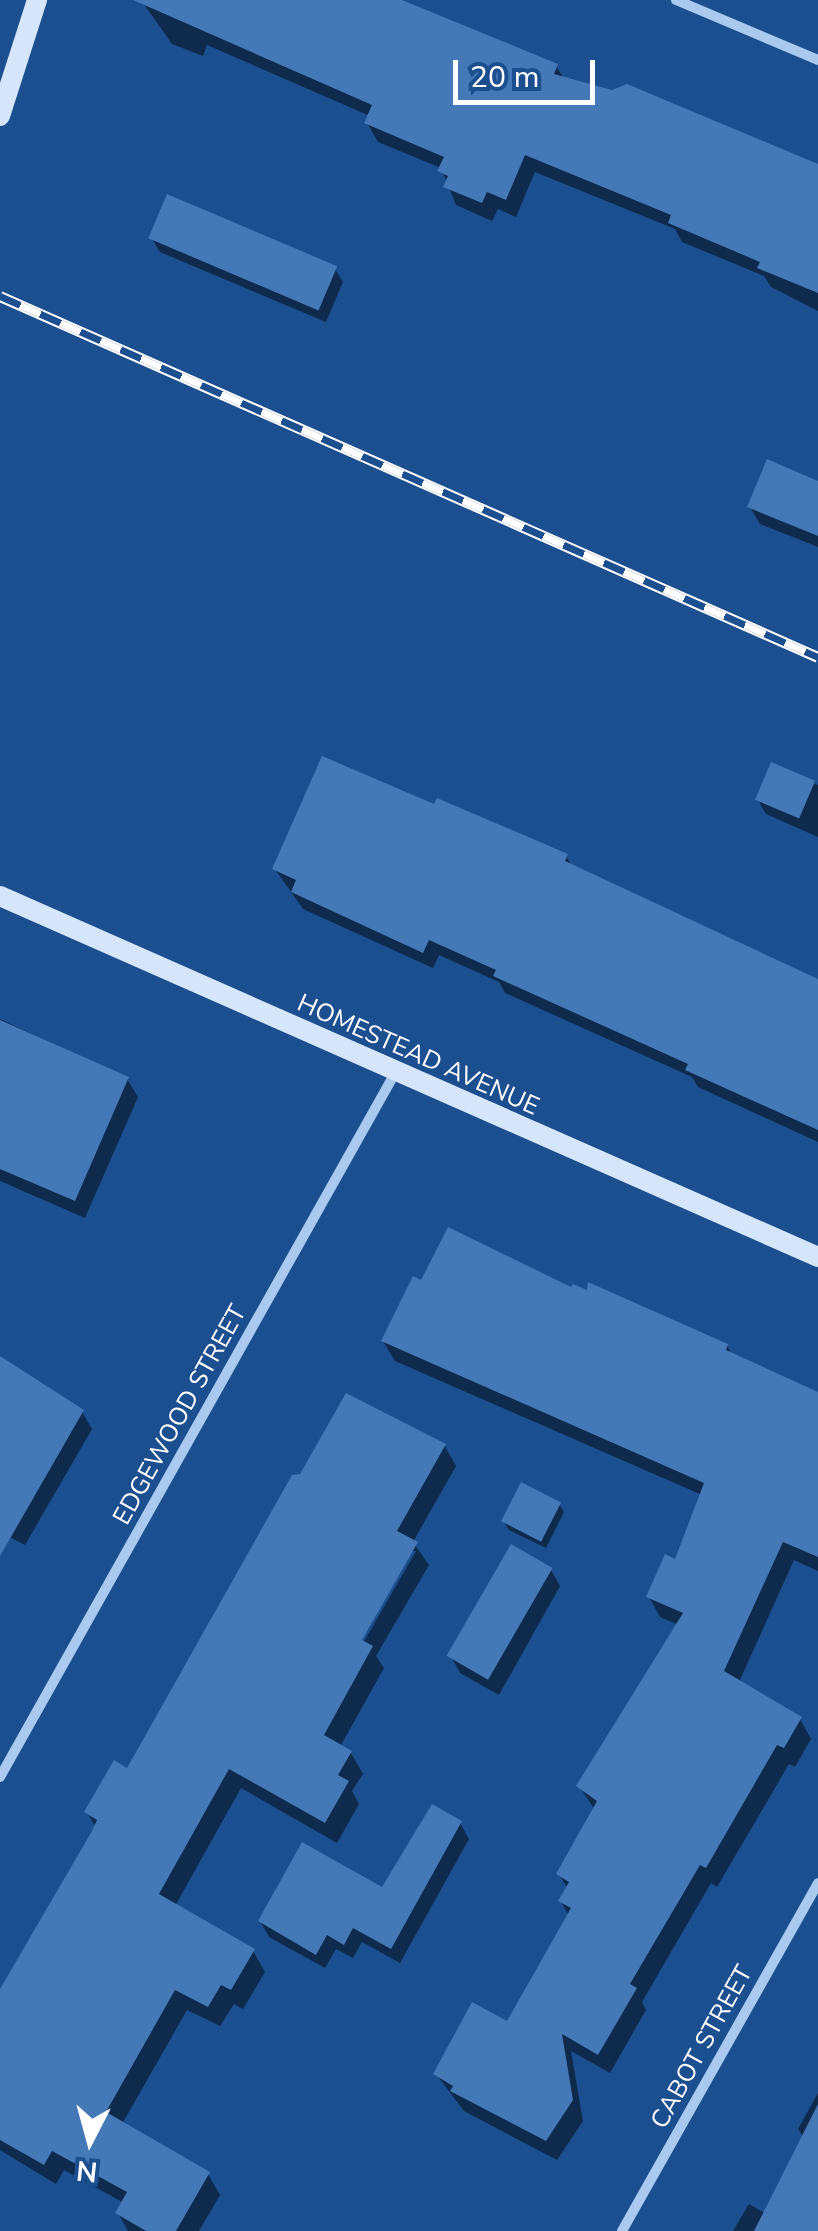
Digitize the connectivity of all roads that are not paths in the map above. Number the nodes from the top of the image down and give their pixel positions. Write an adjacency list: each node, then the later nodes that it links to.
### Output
1 (37, 0): 4 (main road)
2 (676, 0): 3 (street)
3 (818, 60)
4 (0, 116)
5 (0, 896): 6 (main road, HOMESTEAD AVENUE)
6 (395, 1073): 7 (main road, HOMESTEAD AVENUE); 8 (street, EDGEWOOD STREET)
7 (818, 1257)
8 (0, 1777)
9 (818, 1884): 10 (street, CABOT STREET)
10 (622, 2231)

